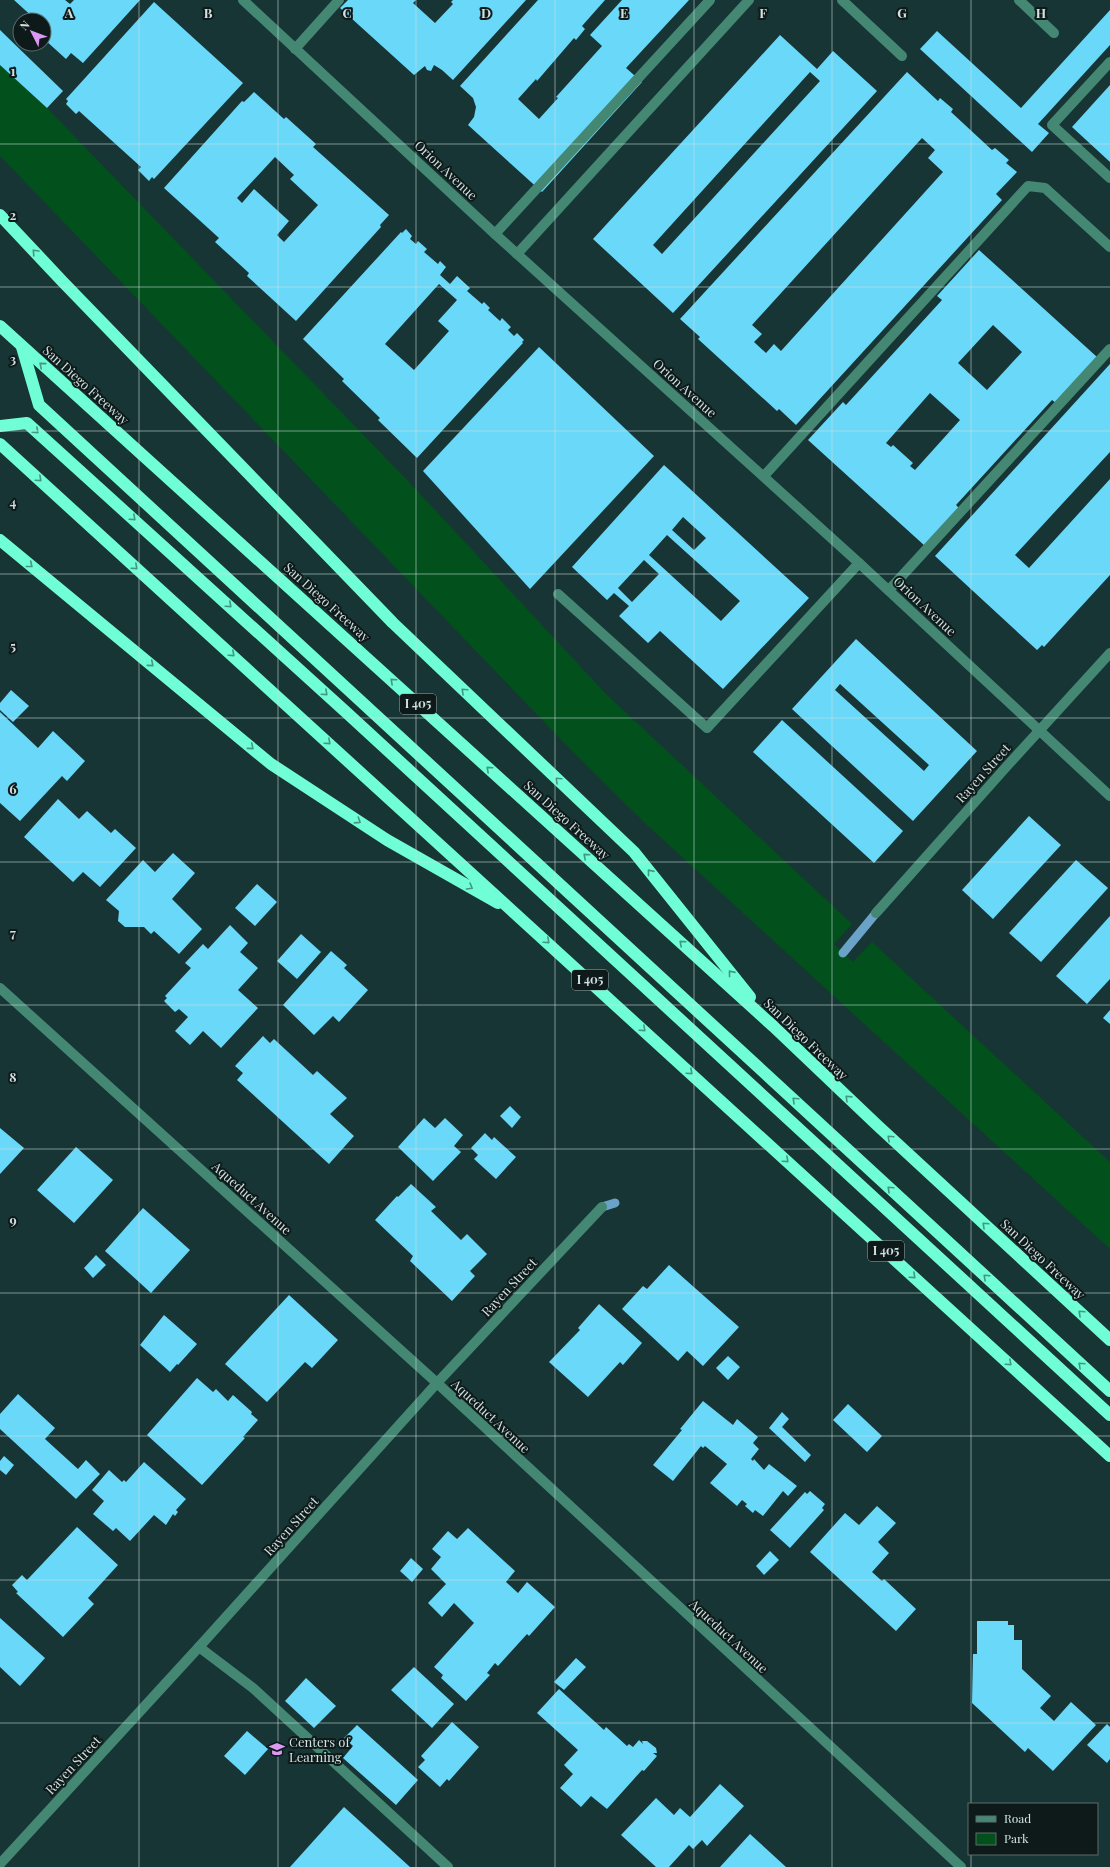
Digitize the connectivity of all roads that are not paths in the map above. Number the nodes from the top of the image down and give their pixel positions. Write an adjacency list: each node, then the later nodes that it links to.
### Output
1 (243, 0): 8 (street, Orion Avenue)
2 (340, 0): 8 (street)
3 (710, 0): 13 (street)
4 (749, 0): 15 (street)
5 (842, 0): 9 (street)
6 (1019, 0): 7 (street)
7 (1054, 33)
8 (295, 49): 13 (street, Orion Avenue)
9 (902, 56)
10 (1110, 62): 11 (street)
11 (1110, 178)
12 (0, 215): 32 (highway, one-way to 12)
13 (495, 234): 15 (street, Orion Avenue)
14 (1110, 247): 21 (street)
15 (517, 254): 21 (street, Orion Avenue)
16 (0, 326): 17 (highway, San Diego Freeway / I 405)
17 (22, 347): 32 (highway, San Diego Freeway / I 405, one-way to 17); 36 (highway, one-way to 17)
18 (1110, 349): 24 (street)
19 (0, 426): 37 (highway, one-way to 37)
20 (0, 444): 30 (highway, I 405, one-way to 30)
21 (764, 476): 23 (street, Orion Avenue)
22 (0, 540): 30 (highway, one-way to 30)
23 (859, 562): 24 (street, Orion Avenue); 25 (street)
24 (889, 590): 27 (street, Orion Avenue)
25 (558, 594)
26 (1110, 653): 27 (street, Rayen Street)
27 (1039, 730): 28 (street, Orion Avenue); 29 (street, Rayen Street)
28 (1110, 796)
29 (876, 913)
30 (518, 915): 38 (highway, I 405, one-way to 38)
31 (0, 988): 35 (street, Aqueduct Avenue)
32 (773, 1026): 34 (highway, San Diego Freeway / I 405, one-way to 32)
33 (602, 1207): 35 (street, Rayen Street)
34 (1110, 1340)
35 (437, 1383): 39 (street, Rayen Street); 42 (street, Aqueduct Avenue)
36 (1110, 1391)
37 (1110, 1415)
38 (1110, 1456)
39 (199, 1647): 40 (street, Rayen Street); 41 (street)
40 (0, 1864)
41 (448, 1867)
42 (961, 1867)

